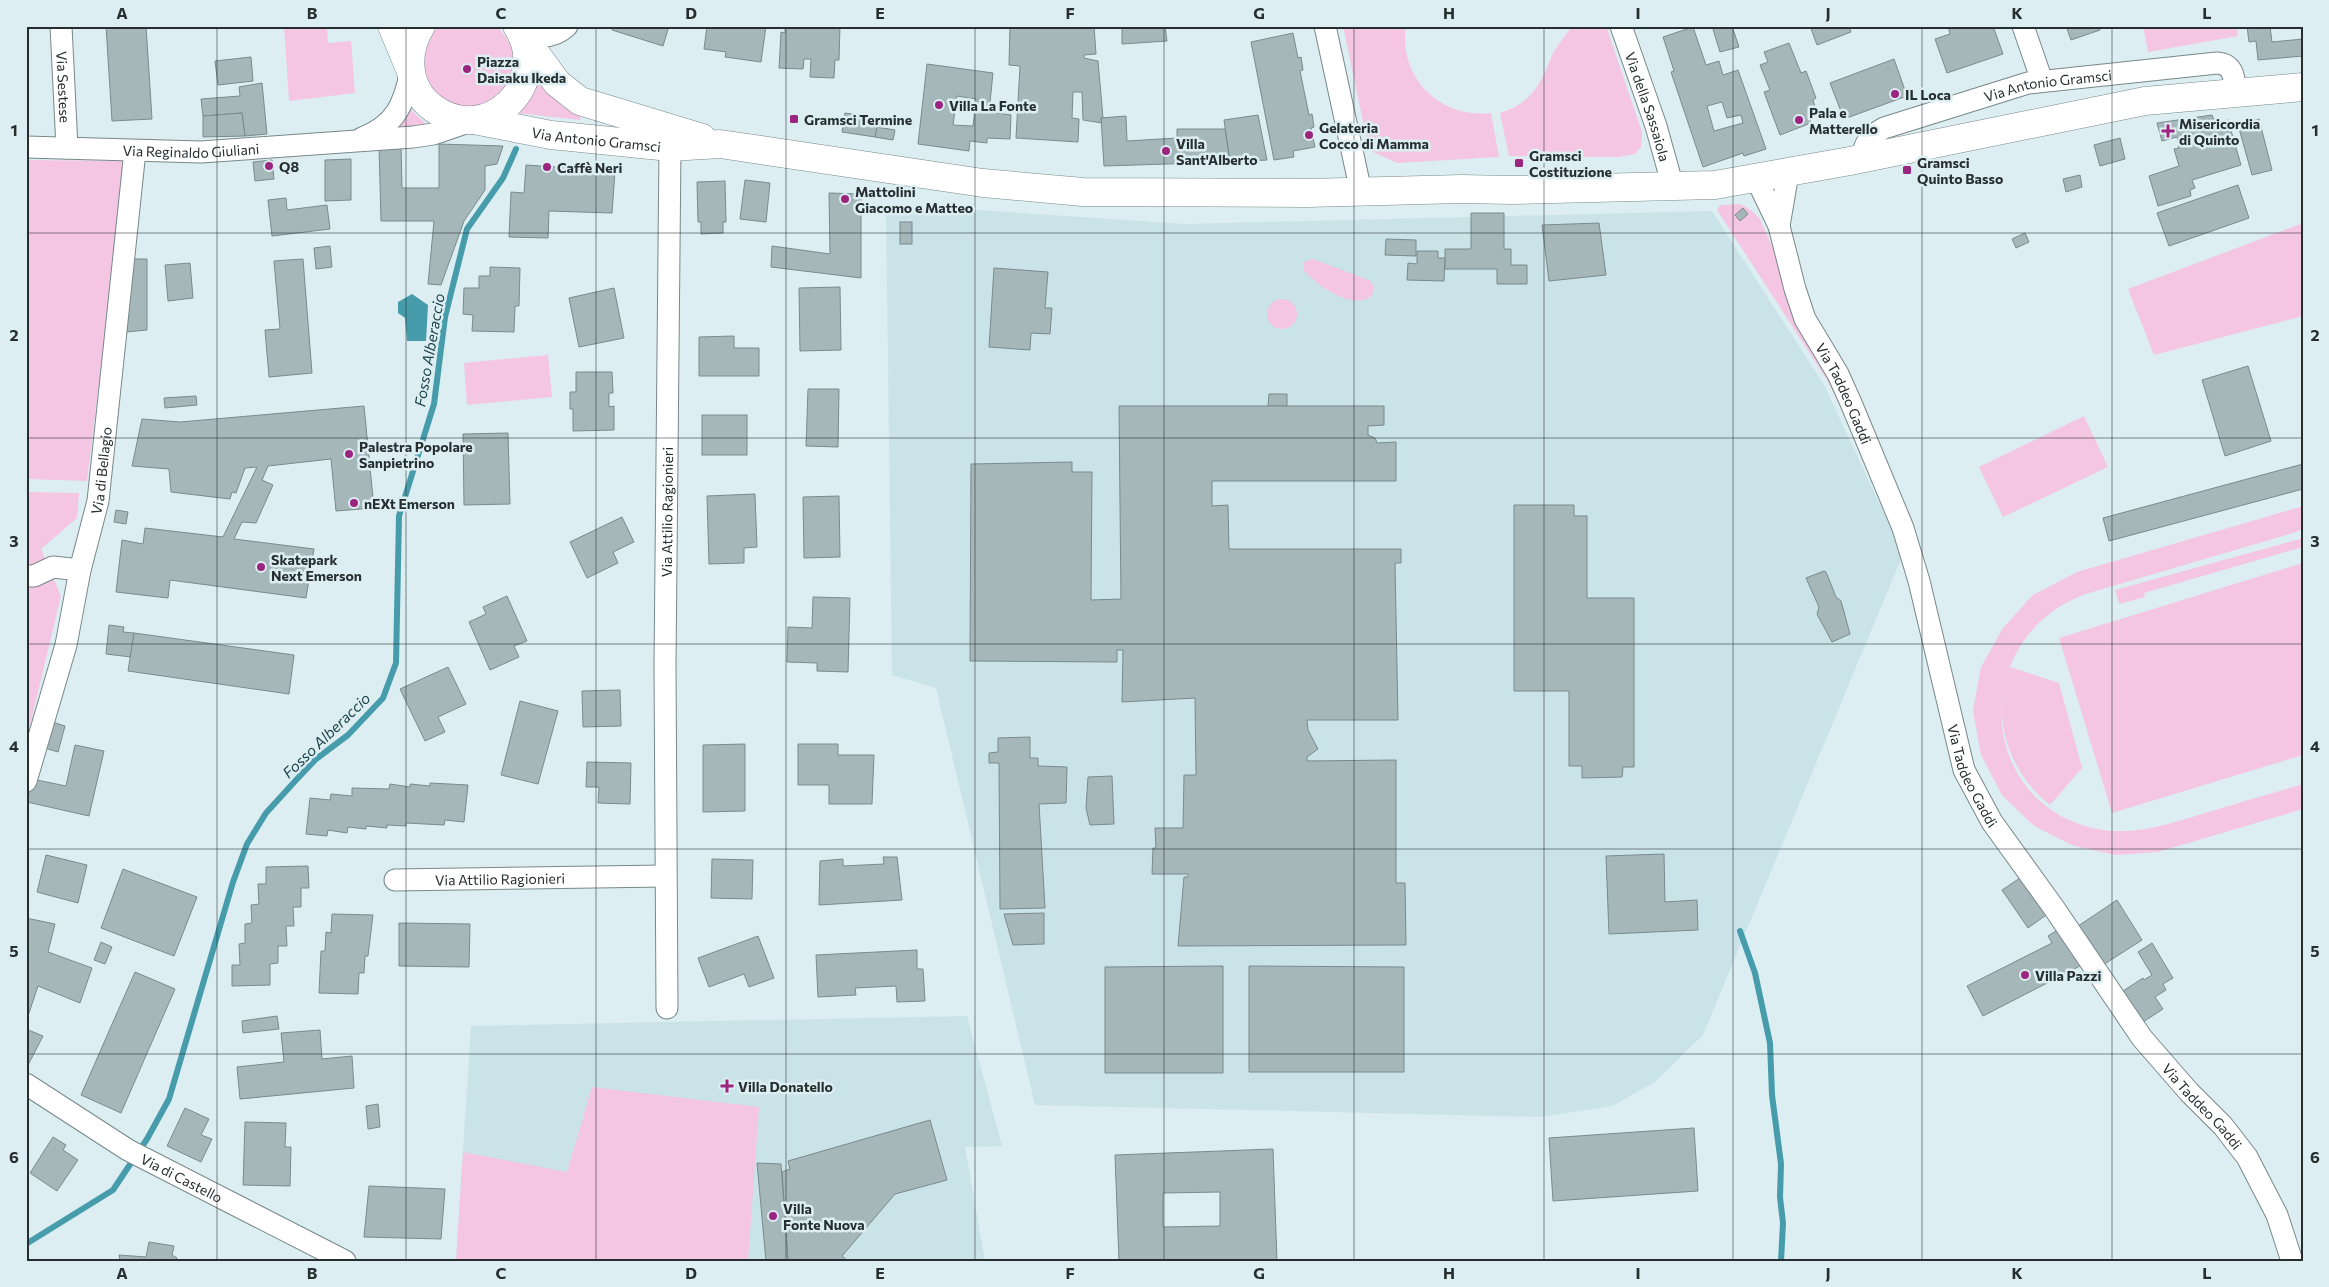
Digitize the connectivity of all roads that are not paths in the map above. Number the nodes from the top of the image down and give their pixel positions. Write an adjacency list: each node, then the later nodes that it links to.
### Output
1 (61, 26): 18 (street, Via Sestese)
2 (392, 26): 9 (main road)
3 (421, 26): 9 (main road)
4 (567, 26): 8 (street)
5 (1325, 26): 24 (street)
6 (1621, 26): 23 (street, Via della Sassaiola)
7 (2023, 26): 10 (street)
8 (519, 28): 13 (main road); 15 (main road, Via Antonio Gramsci)
9 (411, 71): 13 (main road); 14 (street, Via Reginaldo Giuliani)
10 (2042, 81): 12 (street, Via Antonio Gramsci); 20 (street, Via Antonio Gramsci)
11 (2303, 86): 12 (main road, Via Antonio Gramsci)
12 (2236, 92): 20 (main road, Via Antonio Gramsci)
13 (474, 120): 14 (street, Via Reginaldo Giuliani); 17 (main road, Via Antonio Gramsci)
14 (355, 140): 19 (street, Via Reginaldo Giuliani)
15 (720, 144): 17 (main road, Via Antonio Gramsci); 24 (main road, Via Antonio Gramsci)
16 (26, 147): 18 (street, Via Reginaldo Giuliani)
17 (670, 147): 29 (street, Via Attilio Ragionieri)
18 (67, 148): 19 (street, Via Reginaldo Giuliani)
19 (135, 151): 26 (street, Via di Bellagio)
20 (1862, 158): 21 (main road, Via Antonio Gramsci)
21 (1788, 173): 22 (main road, Via Antonio Gramsci); 25 (street, Via Taddeo Gaddi)
22 (1756, 178): 23 (main road, Via Antonio Gramsci); 25 (street, Via Taddeo Gaddi)
23 (1673, 187): 24 (main road, Via Antonio Gramsci)
24 (1361, 192)
25 (1779, 226): 34 (street, Via Taddeo Gaddi)
26 (80, 570): 27 (street); 28 (street, Via di Bellagio)
27 (26, 576)
28 (26, 781)
29 (665, 876): 30 (street, Via Attilio Ragionieri); 31 (street, Via Attilio Ragionieri)
30 (395, 880)
31 (667, 1008)
32 (26, 1084): 33 (street, Via di Castello)
33 (346, 1261)
34 (2292, 1261)

